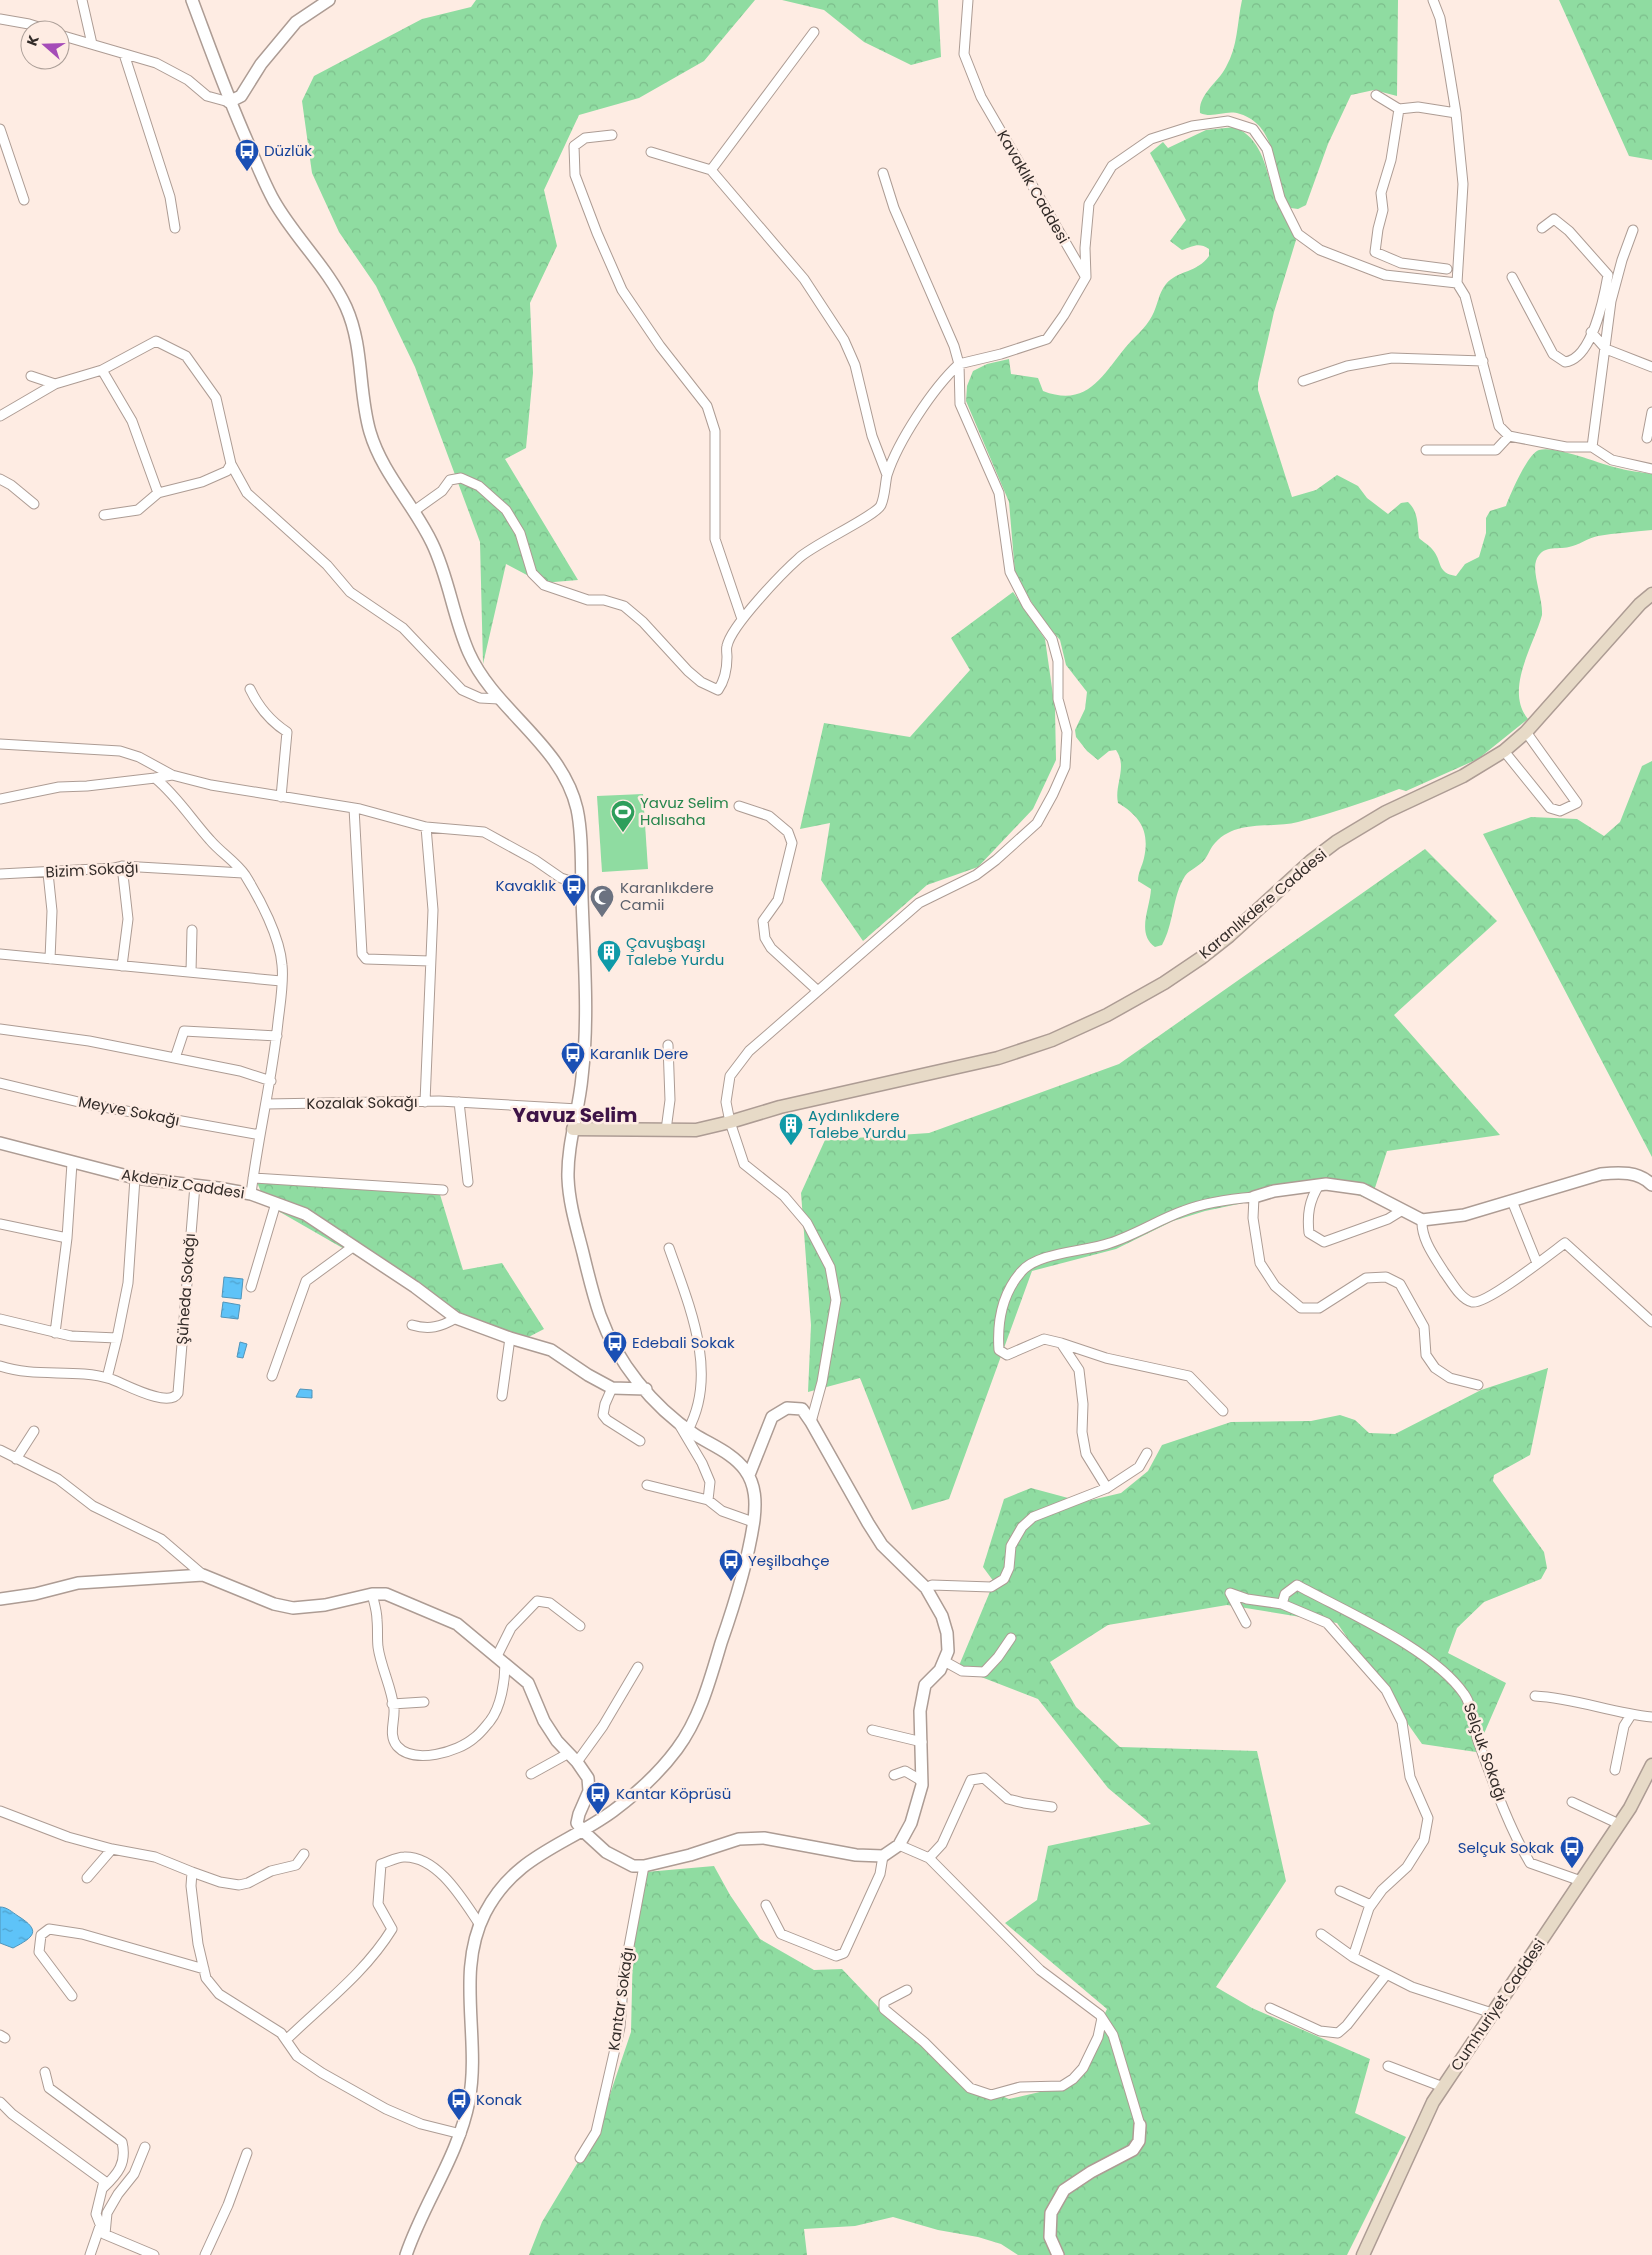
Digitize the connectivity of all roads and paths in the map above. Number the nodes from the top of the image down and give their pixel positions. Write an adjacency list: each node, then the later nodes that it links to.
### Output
1 (82, 0): 10 (street)
2 (192, 0): 13 (street)
3 (329, 0): 13 (street)
4 (968, 0): 26 (street, Kavaklık Caddesi)
5 (1433, 0): 15 (street)
6 (0, 19): 7 (street)
7 (20, 22)
8 (814, 32): 19 (street)
9 (70, 38): 10 (street)
10 (92, 44): 11 (street)
11 (124, 54): 13 (street); 22 (street)
12 (1376, 95): 14 (street)
13 (229, 102): 50 (street)
14 (1399, 109): 15 (street); 25 (street)
15 (1456, 113): 28 (street)
16 (0, 129): 21 (street)
17 (612, 135): 53 (street)
18 (651, 152): 19 (street)
19 (711, 170): 46 (street)
20 (882, 173): 32 (street)
21 (24, 200)
22 (175, 228)
23 (1542, 228): 29 (street)
24 (1633, 230): 30 (street)
25 (1446, 269)
26 (1086, 277): 28 (street); 32 (street)
27 (1512, 277): 29 (street)
28 (1457, 283): 31 (street)
29 (1591, 332): 30 (street)
30 (1606, 349): 33 (street); 42 (street)
31 (1483, 361): 36 (street); 40 (street)
32 (959, 364): 46 (street); 78 (street)
33 (1652, 368)
34 (102, 370): 37 (street); 44 (street); 48 (street)
35 (32, 376): 37 (street)
36 (1303, 381)
37 (55, 384): 39 (street)
38 (1652, 412): 41 (street)
39 (0, 416)
40 (1509, 436): 42 (street); 43 (street)
41 (1647, 438)
42 (1592, 447): 45 (street)
43 (1426, 450)
44 (231, 464): 48 (street); 55 (street)
45 (1652, 469)
46 (887, 475): 53 (street)
47 (0, 479): 49 (street)
48 (158, 493): 51 (street)
49 (34, 504)
50 (414, 511): 53 (street); 55 (street)
51 (104, 515)
52 (1652, 594): 56 (main road, Karanlıkdere Caddesi)
53 (742, 619)
54 (250, 689): 61 (street)
55 (499, 699): 70 (street)
56 (1526, 732): 58 (main road, Karanlıkdere Caddesi); 58 (street)
57 (0, 744): 59 (street)
58 (1504, 751): 89 (main road, Karanlıkdere Caddesi)
59 (172, 775): 60 (street); 61 (street)
60 (155, 778): 62 (street); 68 (street)
61 (282, 797): 64 (street)
62 (0, 798)
63 (739, 806): 78 (street)
64 (354, 808): 65 (street); 74 (street)
65 (426, 827): 70 (street); 74 (street)
66 (122, 866): 67 (street, Bizim Sokağı); 68 (street, Bizim Sokağı); 75 (street)
67 (48, 872): 69 (street, Bizim Sokağı); 73 (street)
68 (243, 873): 77 (street)
69 (0, 874)
70 (582, 885): 88 (street)
71 (192, 930): 76 (street)
72 (0, 954): 73 (street)
73 (50, 959): 75 (street)
74 (430, 961): 85 (street)
75 (122, 966): 76 (street)
76 (191, 972): 77 (street)
77 (281, 981): 80 (street)
78 (818, 991): 89 (street)
79 (0, 1029): 82 (street)
80 (277, 1036): 82 (street); 83 (street)
81 (668, 1045): 91 (street)
82 (175, 1058): 83 (street)
83 (271, 1081): 87 (street)
84 (0, 1083): 92 (street, Meyve Sokağı)
85 (425, 1102): 86 (street, Kozalak Sokağı); 87 (street, Kozalak Sokağı)
86 (459, 1102): 88 (street, Kozalak Sokağı); 97 (street)
87 (266, 1104): 92 (street)
88 (578, 1109): 90 (street)
89 (730, 1122): 91 (main road, Karanlıkdere Caddesi); 131 (street)
90 (573, 1129): 91 (main road, Karanlıkdere Caddesi); 127 (street)
91 (666, 1130)
92 (260, 1135): 96 (street)
93 (0, 1143): 94 (street, Akdeniz Caddesi)
94 (72, 1163): 95 (street, Akdeniz Caddesi); 109 (street)
95 (135, 1178): 98 (street, Akdeniz Caddesi); 119 (street)
96 (253, 1178): 101 (street); 102 (street)
97 (468, 1182)
98 (194, 1185): 102 (street, Akdeniz Caddesi); 124 (street, Şüheda Sokağı)
99 (1319, 1185): 103 (street); 106 (street); 106 (street)
100 (1652, 1185): 104 (street)
101 (443, 1190)
102 (251, 1194): 105 (street, Akdeniz Caddesi)
103 (1254, 1197): 121 (street); 125 (street)
104 (1512, 1201): 107 (street); 112 (street)
105 (276, 1203): 110 (street, Akdeniz Caddesi); 113 (street)
106 (1401, 1211): 107 (street)
107 (1422, 1220): 112 (street)
108 (0, 1224): 109 (street)
109 (67, 1238): 118 (street)
110 (354, 1246): 114 (street, Akdeniz Caddesi); 123 (street)
111 (669, 1248): 133 (street)
112 (1537, 1263): 116 (street)
113 (251, 1287)
114 (456, 1318): 117 (street); 120 (street, Akdeniz Caddesi)
115 (0, 1319): 118 (street)
116 (1652, 1322)
117 (412, 1325)
118 (54, 1332): 119 (street)
119 (117, 1338): 124 (street)
120 (510, 1338): 126 (street, Akdeniz Caddesi); 128 (street)
121 (1061, 1343): 129 (street); 140 (street)
122 (0, 1366): 124 (street)
123 (272, 1376)
124 (107, 1378)
125 (1478, 1385)
126 (612, 1388): 127 (street); 134 (street)
127 (646, 1389): 130 (street)
128 (502, 1396)
129 (1223, 1411)
130 (678, 1422): 133 (street); 141 (street)
131 (811, 1422): 138 (street); 144 (street)
132 (34, 1430): 137 (street)
133 (688, 1430): 138 (street)
134 (640, 1441)
135 (0, 1450): 137 (street)
136 (1147, 1453): 140 (street)
137 (16, 1459): 143 (street)
138 (749, 1475): 142 (street)
139 (647, 1485): 141 (street)
140 (1106, 1488): 144 (street)
141 (708, 1500): 142 (street)
142 (753, 1522): 171 (street)
143 (203, 1575): 145 (street); 146 (street)
144 (926, 1588): 152 (street)
145 (372, 1594): 151 (street); 156 (street)
146 (0, 1599)
147 (1282, 1604): 148 (street); 180 (street, Selçuk Sokağı); 182 (street)
148 (1246, 1623)
149 (580, 1626): 151 (street)
150 (1011, 1638): 152 (street)
151 (501, 1660): 156 (street); 161 (street)
152 (944, 1661): 160 (street)
153 (638, 1667): 161 (street)
154 (1535, 1696): 157 (street)
155 (424, 1702): 156 (street)
156 (392, 1704)
157 (1632, 1715): 158 (street); 163 (street)
158 (1652, 1717)
159 (872, 1730): 160 (street)
160 (922, 1742): 166 (street)
161 (573, 1757): 164 (street); 171 (street)
162 (1652, 1765): 170 (main road, Cumhuriyet Caddesi)
163 (1615, 1770)
164 (531, 1774)
165 (894, 1775): 166 (street)
166 (922, 1781): 172 (street)
167 (1572, 1802): 170 (street)
168 (1052, 1807): 176 (street)
169 (0, 1810): 173 (street)
170 (1619, 1824): 180 (main road, Cumhuriyet Caddesi)
171 (582, 1830): 177 (street); 184 (street)
172 (900, 1845): 175 (street); 176 (street)
173 (112, 1849): 178 (street); 179 (street)
174 (304, 1854): 178 (street)
175 (883, 1856): 177 (street); 183 (street)
176 (929, 1858): 193 (street)
177 (644, 1866): 203 (street, Kantar Sokağı)
178 (192, 1872): 187 (street)
179 (87, 1878)
180 (1581, 1881): 192 (main road, Cumhuriyet Caddesi)
181 (1340, 1891): 182 (street)
182 (1372, 1904): 186 (street)
183 (766, 1905)
184 (480, 1925): 194 (street); 200 (street)
185 (1321, 1934): 186 (street)
186 (1353, 1957): 188 (street)
187 (204, 1969): 190 (street); 194 (street)
188 (1386, 1975): 191 (street); 192 (street)
189 (907, 1990): 193 (street)
190 (72, 1996)
191 (1270, 2008)
192 (1492, 2013): 197 (main road, Cumhuriyet Caddesi)
193 (1102, 2018): 199 (street)
194 (286, 2040): 200 (street)
195 (1388, 2066): 197 (street)
196 (45, 2072): 204 (street)
197 (1443, 2087): 211 (main road, Cumhuriyet Caddesi)
198 (0, 2102): 204 (street)
199 (1140, 2125): 210 (street)
200 (460, 2134): 209 (street)
201 (145, 2147): 205 (street)
202 (247, 2153): 208 (street)
203 (580, 2158)
204 (103, 2188): 205 (street)
205 (102, 2230): 206 (street); 207 (street)
206 (90, 2255)
207 (154, 2255)
208 (205, 2255)
209 (406, 2255)
210 (1058, 2255)
211 (1363, 2255)

